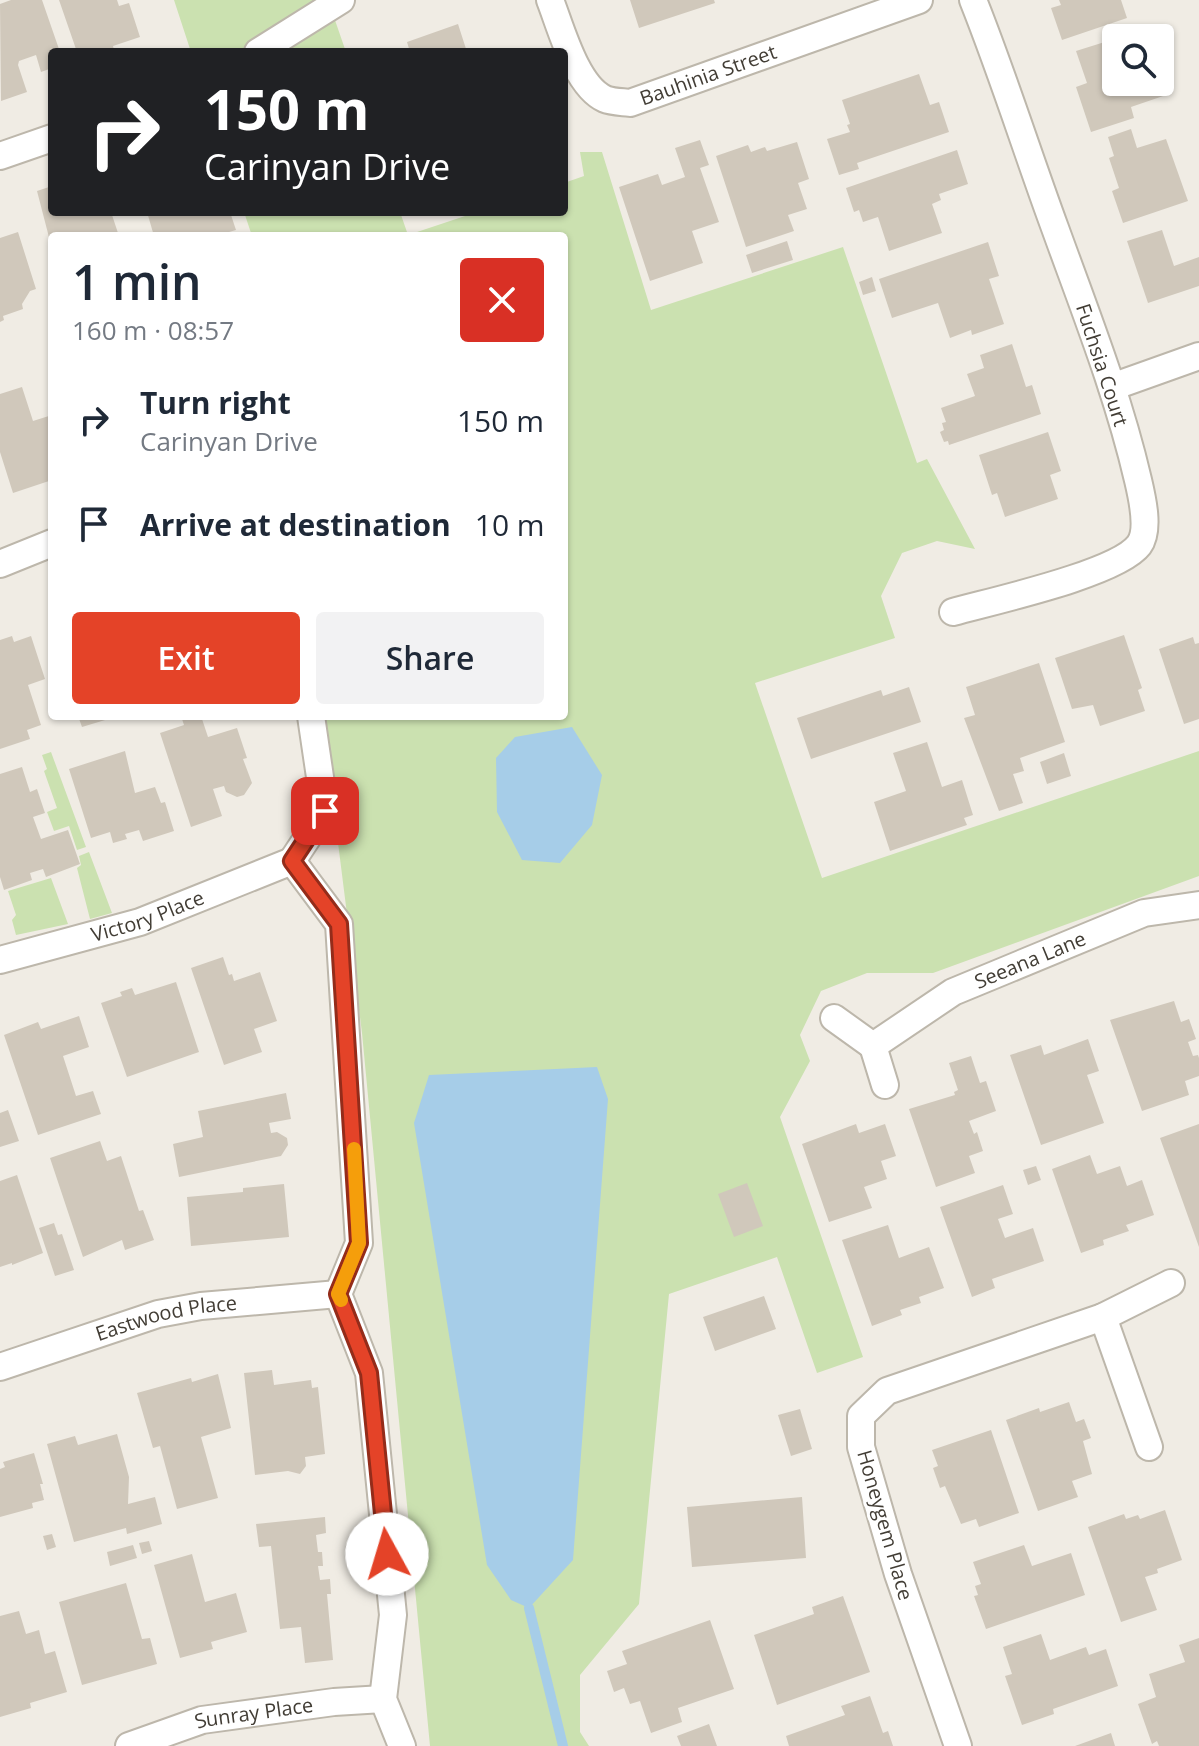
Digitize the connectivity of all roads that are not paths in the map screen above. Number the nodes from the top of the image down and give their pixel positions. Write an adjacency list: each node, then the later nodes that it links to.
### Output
1 (341, 0): 5 (street)
2 (550, 0): 3 (street, Bauhinia Street)
3 (919, 0)
4 (973, 0): 9 (street, Fuchsia Court)
5 (264, 48)
6 (48, 139): 7 (street)
7 (0, 156)
8 (1199, 356): 9 (street)
9 (1112, 387): 12 (street, Fuchsia Court)
10 (48, 545): 11 (street)
11 (0, 564)
12 (953, 612)
13 (312, 720): 14 (street)
14 (292, 861): 16 (street, Victory Place); 21 (street)
15 (1199, 905): 18 (street, Seeana Lane)
16 (0, 960)
17 (834, 1018): 18 (street)
18 (873, 1046): 19 (street)
19 (885, 1085)
20 (1171, 1283): 22 (street, Honeygem Place)
21 (338, 1294): 23 (street, Eastwood Place); 25 (street)
22 (1103, 1317): 24 (street); 28 (street, Honeygem Place)
23 (0, 1367)
24 (1149, 1447)
25 (383, 1699): 26 (street, Sunray Place); 27 (street)
26 (129, 1746)
27 (402, 1746)
28 (958, 1746)

